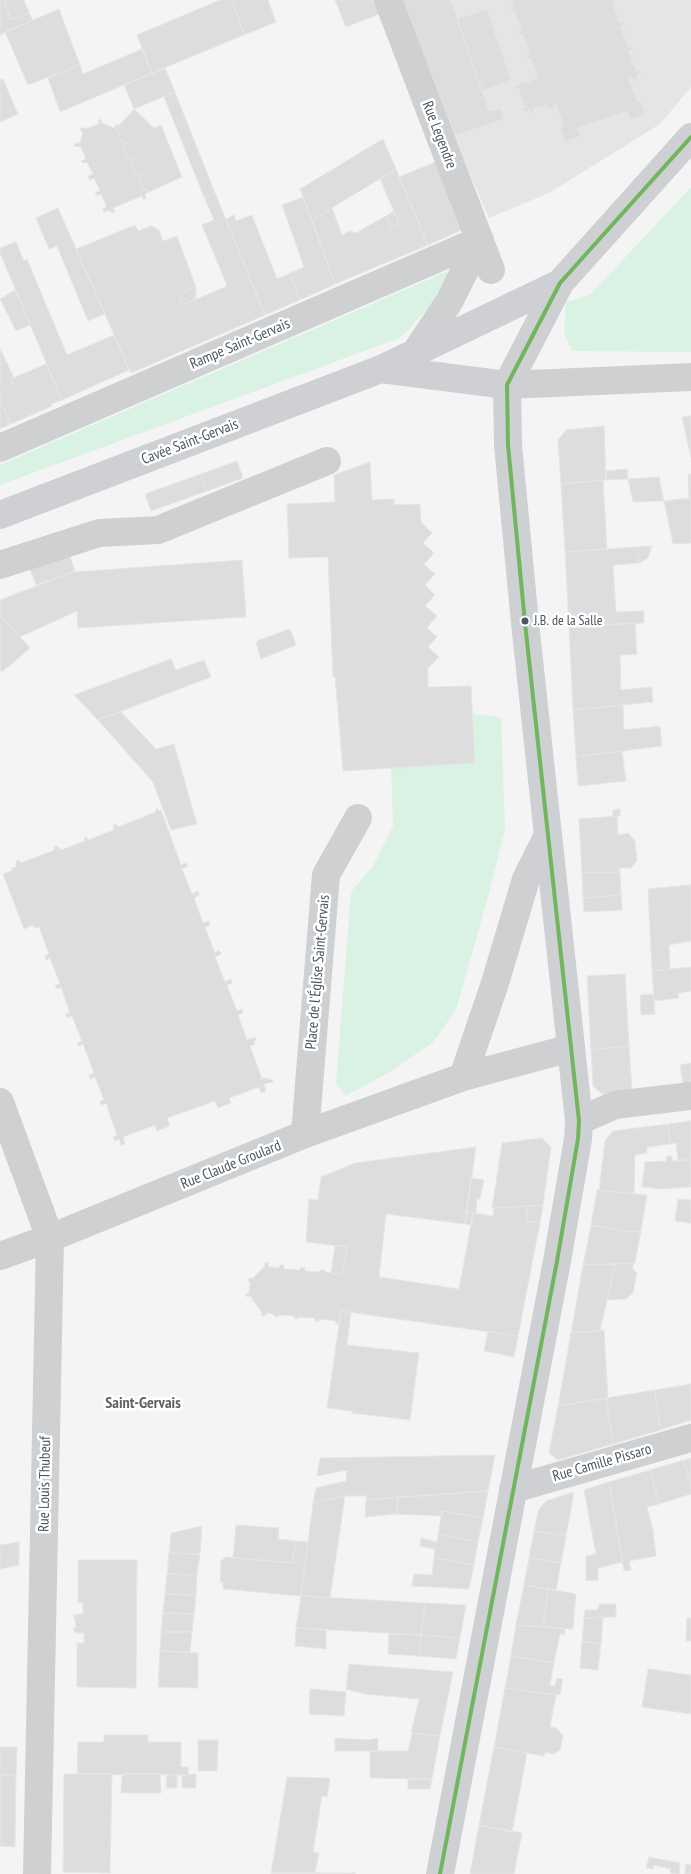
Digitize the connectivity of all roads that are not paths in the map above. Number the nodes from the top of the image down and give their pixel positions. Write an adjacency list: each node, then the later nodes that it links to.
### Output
1 (388, 0): 3 (street, Rue Legendre)
2 (691, 137): 5 (street)
3 (480, 240): 4 (street, Rue Legendre); 6 (street); 10 (street, Rampe Saint-Gervais)
4 (491, 270)
5 (560, 283): 6 (street, Cavée Saint-Gervais); 9 (street)
6 (417, 350): 7 (street, Cavée Saint-Gervais)
7 (381, 369): 9 (street, Cavée Saint-Gervais); 12 (street, Cavée Saint-Gervais)
8 (691, 377): 9 (street)
9 (507, 385): 15 (street)
10 (0, 448)
11 (328, 461): 13 (street)
12 (0, 515)
13 (0, 565)
14 (358, 818): 21 (street, Place de l'Église Saint-Gervais)
15 (548, 836): 16 (street); 17 (street)
16 (571, 1048): 17 (street, Rue Claude Groulard); 20 (street)
17 (463, 1077): 21 (street, Rue Claude Groulard)
18 (691, 1096): 20 (street)
19 (0, 1102): 22 (street, Rue Louis Thubeuf)
20 (579, 1121): 25 (street)
21 (305, 1134): 22 (street, Rue Claude Groulard)
22 (50, 1238): 23 (street, Rue Claude Groulard); 26 (street, Rue Louis Thubeuf)
23 (0, 1256)
24 (691, 1438): 25 (street, Rue Camille Pissaro)
25 (513, 1488): 27 (street)
26 (37, 1874)
27 (440, 1874)

